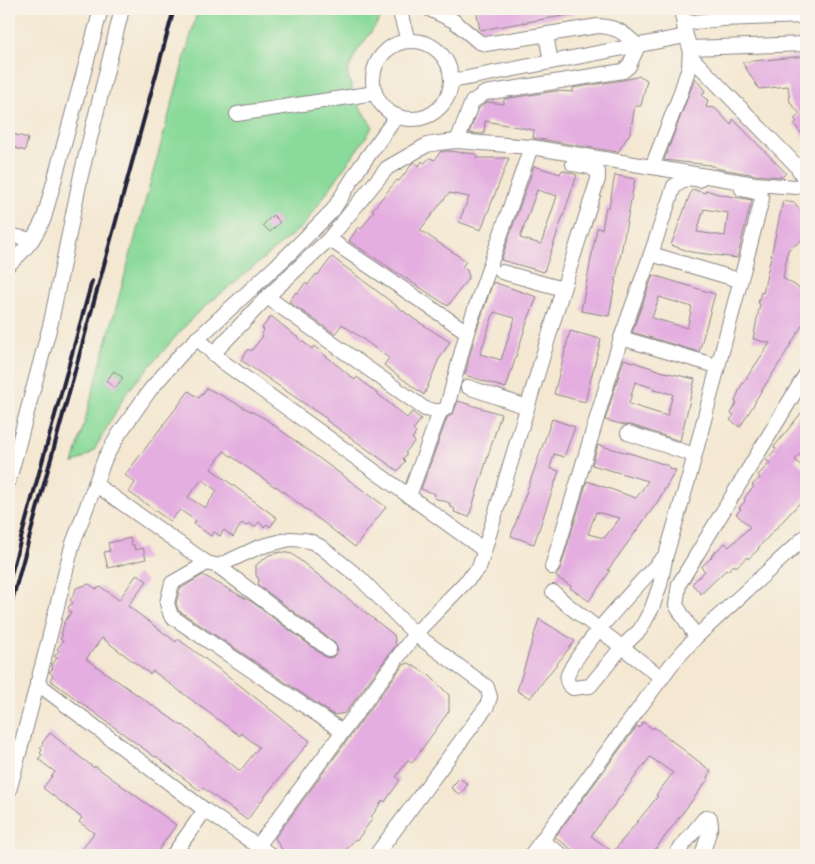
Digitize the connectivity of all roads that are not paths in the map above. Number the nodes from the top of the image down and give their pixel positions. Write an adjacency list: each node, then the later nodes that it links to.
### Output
1 (101, 9): 22 (street)
2 (122, 9): 41 (street)
3 (399, 9): 8 (street)
4 (429, 9): 7 (street)
5 (681, 9): 9 (street)
6 (806, 16): 9 (street)
7 (546, 35): 11 (street); 12 (street)
8 (408, 41): 13 (street); 14 (street)
9 (688, 41): 10 (street); 11 (street); 19 (street); 19 (street)
10 (806, 44)
11 (638, 46): 12 (street); 17 (street)
12 (551, 62): 13 (street)
13 (452, 81): 16 (street)
14 (375, 93): 15 (street); 16 (street)
15 (237, 114)
16 (397, 116): 30 (street)
17 (457, 141): 18 (street); 21 (street)
18 (529, 151): 19 (street); 27 (street); 29 (street)
19 (652, 167)
20 (9, 235): 22 (street)
21 (329, 239): 28 (street); 29 (street)
22 (32, 240): 24 (street)
23 (651, 254): 26 (street); 26 (street); 31 (street)
24 (9, 264)
25 (502, 272): 27 (street)
26 (739, 280): 33 (street)
27 (562, 289): 37 (street)
28 (267, 296): 32 (street); 38 (street)
29 (467, 332): 38 (street)
30 (197, 338): 32 (street); 42 (street)
31 (621, 338): 33 (street); 48 (street)
32 (213, 354): 43 (street)
33 (717, 366): 40 (street)
34 (806, 374): 36 (street)
35 (468, 387): 37 (street)
36 (801, 395): 52 (street)
37 (527, 407): 45 (street)
38 (440, 412): 43 (street)
39 (628, 433): 40 (street)
40 (694, 455): 46 (street)
41 (9, 480)
42 (94, 484): 47 (street); 56 (street)
43 (409, 496): 45 (street)
44 (806, 536): 52 (street)
45 (484, 550): 51 (street)
46 (666, 555): 50 (street); 53 (street)
47 (213, 564): 51 (street); 54 (street); 57 (street)
48 (552, 567)
49 (553, 592): 50 (street)
50 (599, 629): 53 (street); 53 (street)
51 (415, 634): 57 (street); 64 (street)
52 (696, 637): 55 (street)
53 (622, 647): 55 (street)
54 (329, 649)
55 (662, 678): 60 (street)
56 (38, 683): 58 (street); 59 (street)
57 (342, 731): 61 (street)
58 (9, 791)
59 (205, 810): 61 (street); 62 (street)
60 (542, 841): 65 (street); 66 (street)
61 (258, 846): 63 (street)
62 (173, 855)
63 (271, 855)
64 (376, 855)
65 (531, 855)
66 (562, 855)
67 (675, 855): 68 (street)
68 (702, 855)

